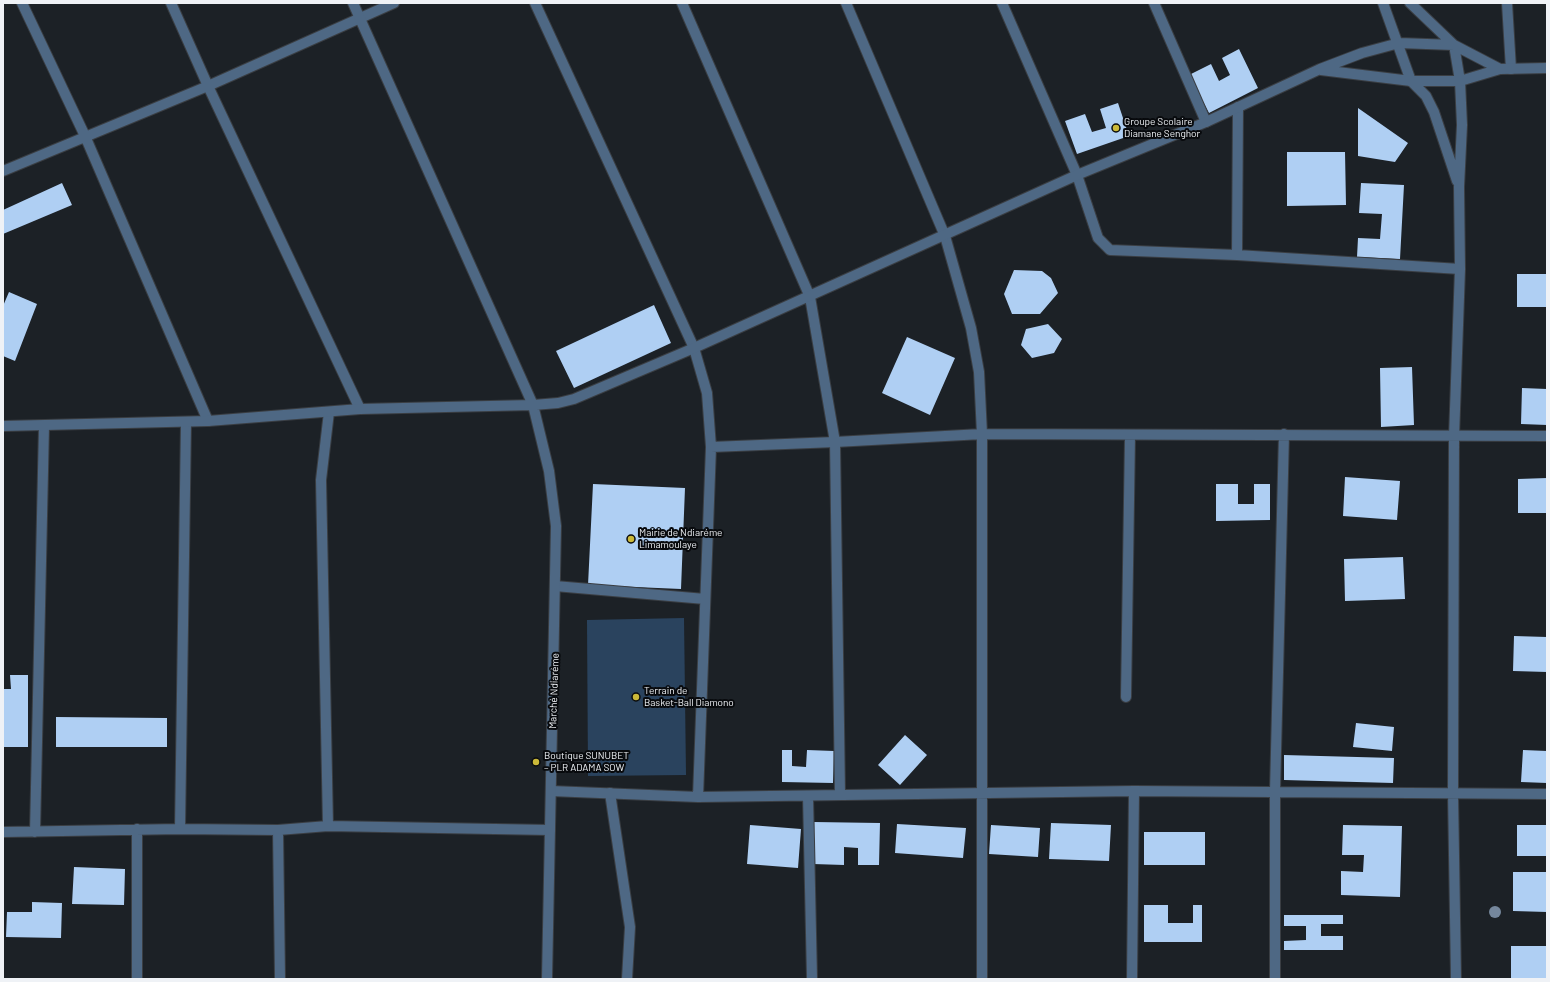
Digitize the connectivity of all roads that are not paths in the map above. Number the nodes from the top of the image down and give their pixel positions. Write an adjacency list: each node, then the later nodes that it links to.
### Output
1 (22, 3): 25 (street)
2 (171, 3): 22 (street)
3 (353, 3): 13 (street, Marché Ndiaréme)
4 (394, 3): 13 (street)
5 (535, 3): 33 (street)
6 (682, 3): 32 (street)
7 (846, 3): 29 (street)
8 (1002, 3): 27 (street)
9 (1154, 3): 24 (street)
10 (1383, 3): 14 (street)
11 (1410, 3): 15 (street)
12 (1507, 3): 18 (street)
13 (360, 18): 22 (street); 34 (street, Marché Ndiaréme)
14 (1399, 43): 15 (street); 19 (street); 20 (street)
15 (1454, 45): 17 (street); 21 (street)
16 (1547, 68): 18 (street)
17 (1500, 69): 18 (street); 21 (street)
18 (1511, 69)
19 (1320, 70): 20 (street); 23 (street)
20 (1411, 81): 21 (street); 28 (street)
21 (1460, 81): 28 (street)
22 (208, 86): 25 (street); 35 (street)
23 (1238, 107): 24 (street); 30 (street)
24 (1206, 122): 27 (street)
25 (85, 136): 26 (street); 38 (street)
26 (3, 171)
27 (1077, 175): 29 (street); 30 (street)
28 (1459, 187): 31 (street)
29 (945, 236): 32 (street); 41 (street)
30 (1237, 255): 31 (street)
31 (1460, 269): 45 (street)
32 (810, 297): 33 (street); 46 (street)
33 (694, 348): 34 (street); 47 (street)
34 (533, 405): 35 (street); 48 (street, Marché Ndiaréme)
35 (360, 410): 36 (street)
36 (329, 412): 38 (street); 61 (street)
37 (186, 422): 38 (street); 40 (street); 62 (street)
38 (208, 422)
39 (3, 426): 40 (street)
40 (44, 426): 67 (street)
41 (982, 434): 42 (street); 46 (street); 54 (street)
42 (1130, 434): 43 (street); 50 (street)
43 (1284, 434): 45 (street); 53 (street)
44 (1547, 436): 45 (street)
45 (1454, 437): 56 (street)
46 (835, 442): 47 (street); 58 (street)
47 (711, 447): 49 (street)
48 (555, 586): 49 (street); 51 (street, Marché Ndiaréme)
49 (705, 599): 60 (street)
50 (1126, 697)
51 (551, 791): 55 (street); 65 (street, Marché Ndiaréme)
52 (1134, 791): 53 (street); 54 (street); 74 (street)
53 (1275, 791): 56 (street); 75 (street)
54 (982, 792): 58 (street); 73 (street)
55 (610, 793): 60 (street); 71 (street)
56 (1453, 793): 57 (street); 76 (street)
57 (1547, 794)
58 (840, 795): 59 (street)
59 (808, 796): 60 (street); 72 (street)
60 (698, 797)
61 (328, 826): 64 (street); 65 (street)
62 (180, 829): 63 (street); 64 (street)
63 (137, 830): 67 (street); 68 (street)
64 (278, 830): 69 (street)
65 (550, 830): 70 (street, Marché Ndiaréme)
66 (3, 832): 67 (street)
67 (35, 832)
68 (137, 979)
69 (280, 979)
70 (548, 979)
71 (627, 979)
72 (812, 979)
73 (982, 979)
74 (1132, 979)
75 (1275, 979)
76 (1456, 979)

